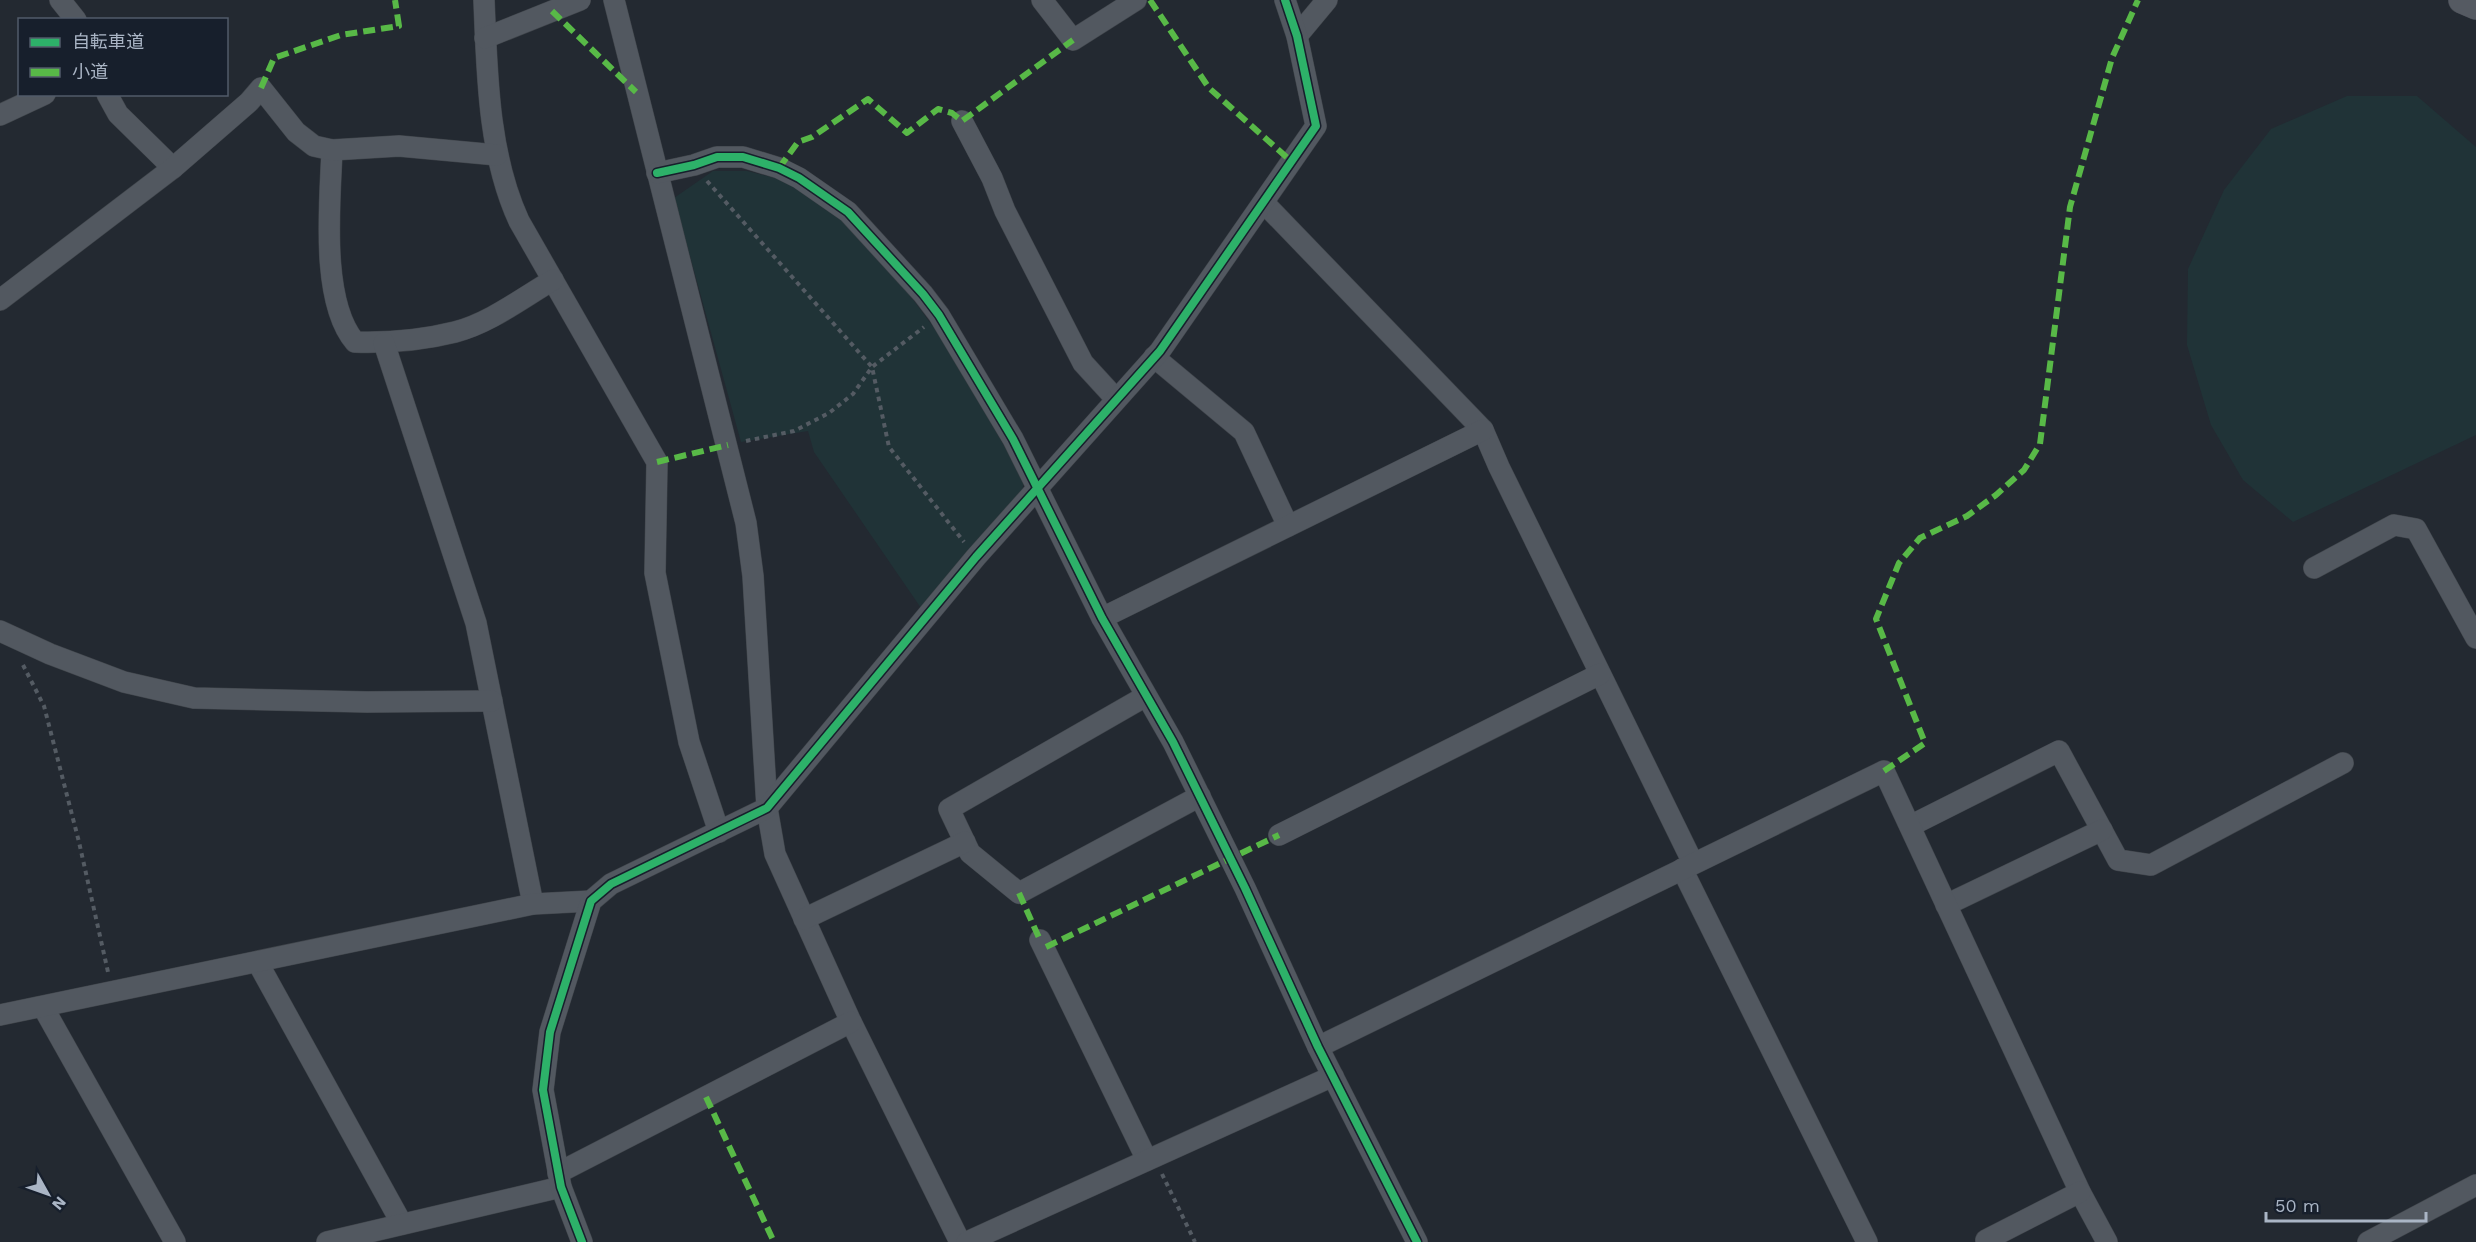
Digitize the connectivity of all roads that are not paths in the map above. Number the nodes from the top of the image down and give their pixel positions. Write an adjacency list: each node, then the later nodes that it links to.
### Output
1 (60, 0): 11 (street)
2 (484, 0): 13 (street)
3 (580, 0): 13 (street)
4 (614, 0): 21 (street)
5 (1042, 0): 6 (street)
6 (1136, 0)
7 (1285, 0): 12 (street)
8 (1327, 0): 12 (street)
9 (2462, 0): 10 (main road)
10 (2476, 6)
11 (74, 18)
12 (1297, 36): 22 (street)
13 (485, 38): 19 (street)
14 (41, 96): 16 (street)
15 (107, 96): 20 (street)
16 (0, 115)
17 (962, 121): 27 (street)
18 (332, 150): 19 (street); 20 (street); 25 (street)
19 (497, 155): 23 (street)
20 (173, 168): 24 (street)
21 (657, 173): 29 (street); 40 (street)
22 (1264, 203): 26 (street); 28 (street)
23 (553, 280): 25 (street); 43 (street)
24 (0, 300)
25 (384, 343): 37 (street)
26 (1154, 357): 27 (street); 30 (street)
27 (1116, 399): 29 (street)
28 (1483, 430): 30 (street); 35 (street)
29 (1038, 487): 32 (street); 40 (street)
30 (1288, 526): 32 (street)
31 (2314, 568): 34 (street)
32 (1102, 618): 36 (street)
33 (3, 632): 37 (street)
34 (2476, 638)
35 (1600, 674): 44 (street); 46 (street)
36 (1146, 696): 39 (street); 45 (street)
37 (492, 701): 48 (street)
38 (2343, 763): 42 (street)
39 (1200, 796): 45 (street); 56 (street)
40 (767, 808): 43 (street); 50 (street)
41 (1910, 826): 42 (street); 46 (street); 49 (street)
42 (2102, 830): 49 (street)
43 (719, 832): 47 (street)
44 (1279, 835)
45 (965, 842): 50 (street)
46 (1687, 866): 56 (street); 69 (street)
47 (591, 902): 48 (street); 59 (street)
48 (533, 904): 52 (street)
49 (1946, 905): 61 (street)
50 (804, 919): 55 (street)
51 (1040, 940): 58 (street)
52 (258, 963): 53 (street); 62 (street)
53 (43, 1007): 54 (street); 63 (street)
54 (0, 1015)
55 (851, 1022): 59 (street); 66 (street)
56 (1317, 1047): 57 (street)
57 (1333, 1076): 58 (street); 68 (street)
58 (1151, 1159): 67 (street)
59 (559, 1180): 62 (street); 65 (street)
60 (2476, 1185): 72 (street)
61 (2080, 1192): 70 (street); 71 (street)
62 (402, 1224): 64 (street)
63 (175, 1242)
64 (327, 1242)
65 (582, 1242)
66 (960, 1242)
67 (967, 1242)
68 (1417, 1242)
69 (1867, 1242)
70 (1987, 1242)
71 (2107, 1242)
72 (2368, 1242)

